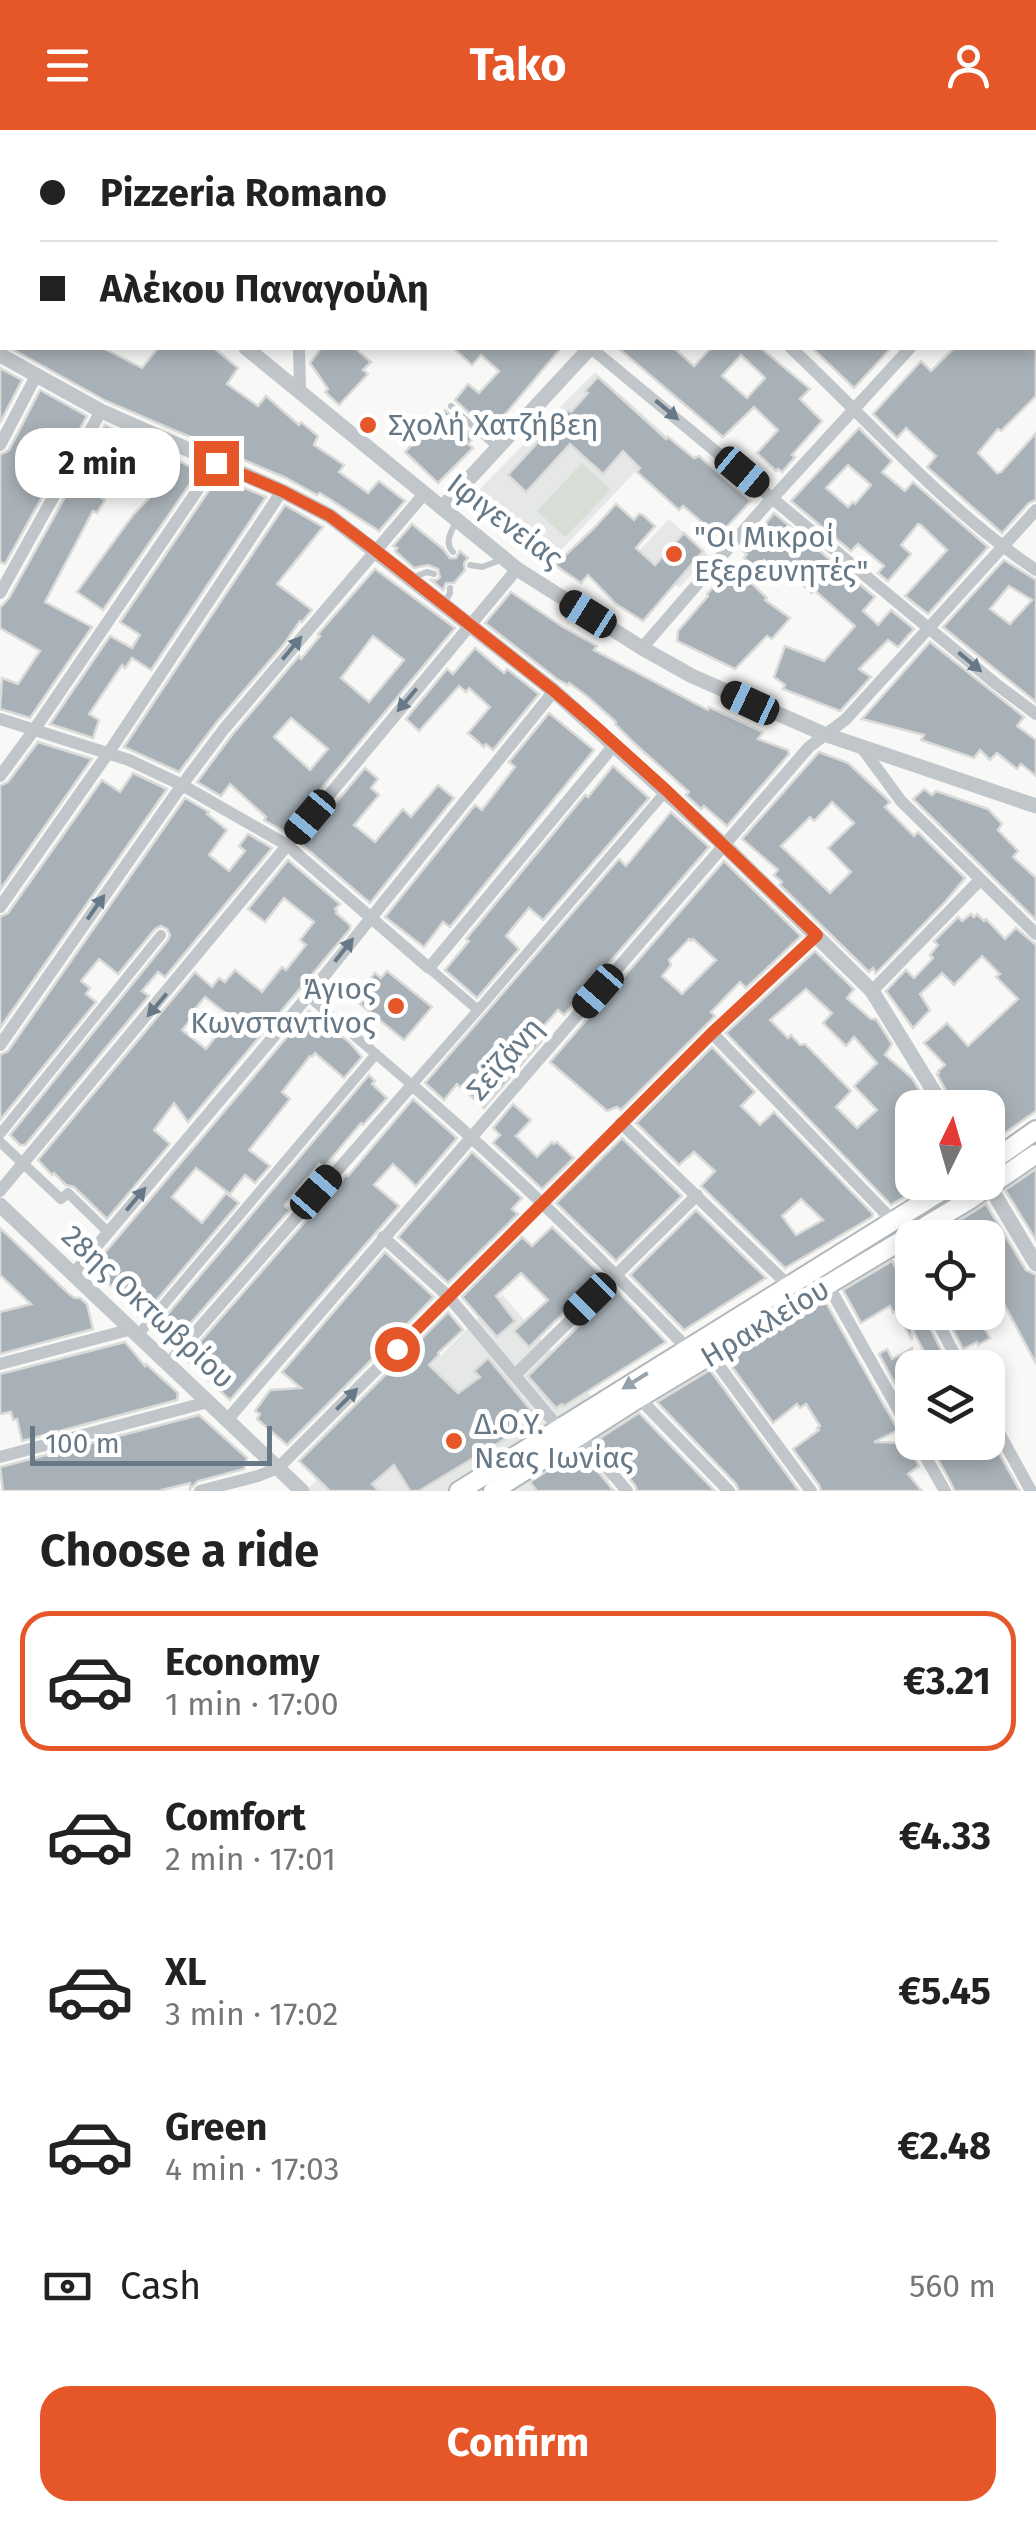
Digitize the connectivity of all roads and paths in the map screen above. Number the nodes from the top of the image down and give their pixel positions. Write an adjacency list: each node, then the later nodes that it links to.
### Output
1 (250, 350): 9 (street, Ιφιγενείας)
2 (299, 350): 9 (street)
3 (589, 350): 14 (street)
4 (593, 350): 18 (street, one-way to 18)
5 (793, 350): 11 (street)
6 (908, 350): 11 (street)
7 (0, 355): 8 (street)
8 (36, 376): 12 (street); 13 (street)
9 (300, 390): 17 (street, Ιφιγενείας)
10 (451, 406): 14 (lane)
11 (856, 409): 18 (street); 22 (street)
12 (101, 411): 15 (street); 32 (street)
13 (0, 445)
14 (497, 449): 19 (street)
15 (216, 463): 16 (street); 40 (street)
16 (282, 491): 23 (street); 44 (street)
17 (424, 494): 19 (street, Ιφιγενείας); 23 (street)
18 (772, 497): 35 (street); 36 (street)
19 (442, 508): 21 (street, Ιφιγενείας)
20 (1036, 510): 22 (street, Σεϊζάνη)
21 (456, 520): 24 (lane); 25 (street, Ιφιγενείας)
22 (1003, 548): 28 (street); 35 (street, Σεϊζάνη)
23 (376, 551): 30 (street); 46 (street, one-way to 23)
24 (454, 552)
25 (504, 558): 26 (lane); 27 (street, Ιφιγενείας)
26 (470, 564)
27 (518, 569): 34 (street); 36 (street, Ιφιγενείας)
28 (1036, 570)
29 (434, 574): 30 (lane)
30 (410, 578): 33 (street)
31 (450, 588): 33 (lane)
32 (0, 593)
33 (444, 605): 34 (street)
34 (470, 625): 37 (street); 49 (street, one-way to 49)
35 (929, 627): 38 (street, one-way to 38); 41 (street, Σεϊζάνη)
36 (642, 648): 41 (street, Ιφιγενείας)
37 (554, 691): 42 (street); 53 (street)
38 (1036, 714)
39 (0, 719): 40 (street)
40 (34, 730): 44 (street); 45 (street)
41 (824, 734): 43 (street, Ιφιγενείας); 50 (street, Σεϊζάνη)
42 (615, 744): 47 (street); 57 (street)
43 (862, 748): 48 (street, Ιφιγενείας); 51 (street)
44 (108, 752): 46 (street); 52 (street)
45 (0, 776)
46 (182, 785): 49 (street); 62 (street, one-way to 46)
47 (666, 790): 50 (street); 60 (street)
48 (1035, 805)
49 (288, 845): 53 (street); 72 (street, one-way to 72)
50 (724, 846): 56 (street); 68 (street, Σεϊζάνη)
51 (980, 880): 55 (street); 58 (street)
52 (0, 907)
53 (371, 916): 57 (street); 59 (street, one-way to 53)
54 (161, 934): 69 (street)
55 (1036, 934)
56 (817, 935): 58 (street); 61 (street)
57 (429, 968): 60 (street)
58 (872, 991): 65 (street)
59 (308, 996): 63 (street); 82 (street, one-way to 59)
60 (478, 1010): 64 (street)
61 (712, 1033): 66 (street); 81 (street)
62 (0, 1044)
63 (376, 1054): 64 (street); 91 (street)
64 (412, 1084): 68 (street); 95 (street)
65 (933, 1090)
66 (621, 1123): 75 (street); 80 (street)
67 (1036, 1130): 70 (main road)
68 (471, 1136): 80 (street); 83 (street, Σεϊζάνη)
69 (0, 1138): 72 (street)
70 (1005, 1152)
71 (1036, 1154): 73 (main road, Ηρακλείου)
72 (23, 1163): 74 (street); 82 (street)
73 (1005, 1173)
74 (0, 1191)
75 (697, 1196): 87 (street); 88 (street)
76 (926, 1200): 81 (main road, Ηρακλείου)
77 (963, 1200): 84 (main road, Ηρακλείου)
78 (998, 1200): 85 (street)
79 (0, 1204): 86 (street, 28ης Οκτωβρίου)
80 (544, 1204): 87 (street); 90 (street)
81 (892, 1220): 88 (main road, Ηρακλείου)
82 (108, 1232): 86 (street)
83 (384, 1237): 90 (street); 100 (street, Σεϊζάνη)
84 (894, 1244): 89 (main road, Ηρακλείου)
85 (1036, 1264)
86 (73, 1274): 91 (street, 28ης Οκτωβρίου)
87 (616, 1274): 92 (street); 96 (street)
88 (788, 1285): 92 (main road, Ηρακλείου)
89 (828, 1285): 93 (main road, Ηρακλείου); 99 (street)
90 (449, 1297): 96 (street); 106 (street, one-way to 90)
91 (135, 1332): 94 (street); 95 (street, 28ης Οκτωβρίου)
92 (687, 1348): 101 (main road, Ηρακλείου, one-way to 101)
93 (710, 1356): 97 (main road, Ηρακλείου); 114 (street)
94 (0, 1364)
95 (168, 1364): 98 (street, 28ης Οκτωβρίου)
96 (515, 1375): 101 (street)
97 (639, 1398): 102 (main road, Ηρακλείου); 113 (street)
98 (208, 1402): 100 (street, 28ης Οκτωβρίου); 104 (street)
99 (895, 1404)
100 (228, 1420): 106 (street, 28ης Οκτωβρίου)
101 (558, 1428): 110 (main road, Ηρακλείου)
102 (580, 1435): 107 (main road, Ηρακλείου); 112 (street)
103 (1005, 1444): 116 (street)
104 (0, 1457)
105 (927, 1460): 115 (street)
106 (278, 1468): 108 (street); 109 (street, 28ης Οκτωβρίου)
107 (517, 1485): 111 (main road, Ηρακλείου)
108 (200, 1491)
109 (302, 1491)
110 (459, 1491)
111 (493, 1491)
112 (627, 1491)
113 (729, 1491)
114 (810, 1491)
115 (944, 1491)
116 (1031, 1491)

